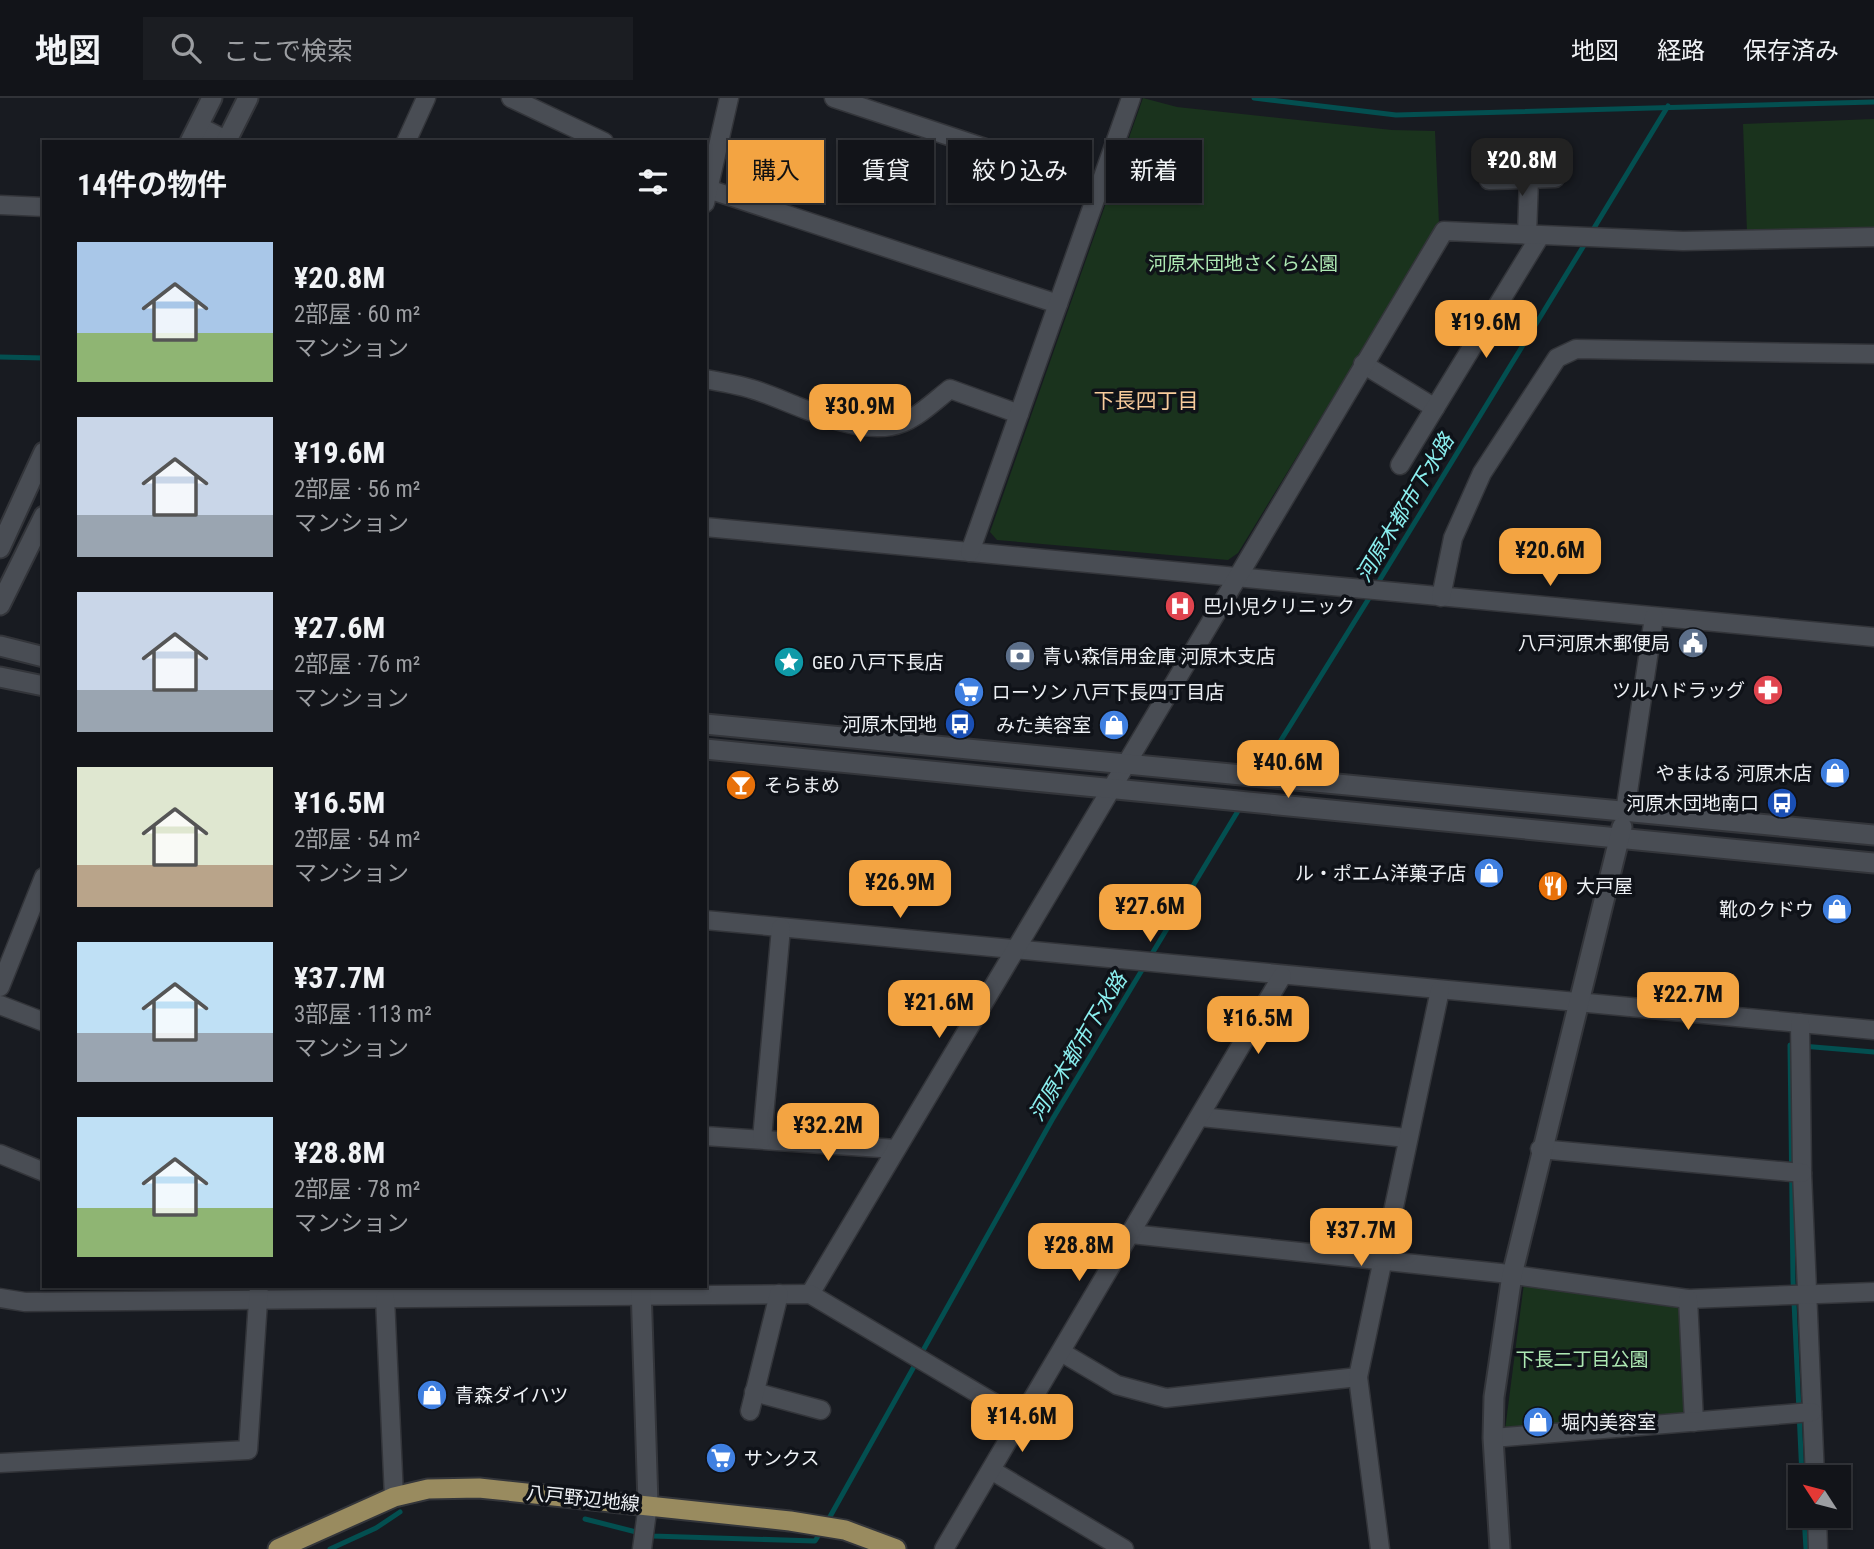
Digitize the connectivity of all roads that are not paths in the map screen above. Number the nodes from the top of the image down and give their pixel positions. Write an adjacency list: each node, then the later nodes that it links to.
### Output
1 (212, 98): 8 (street)
2 (248, 98): 11 (street)
3 (426, 98): 12 (street)
4 (511, 98): 9 (street)
5 (729, 98): 18 (street)
6 (834, 98): 17 (street)
7 (1131, 98): 17 (street)
8 (194, 134): 10 (street)
9 (570, 135): 13 (street)
10 (223, 140)
11 (228, 140)
12 (407, 140)
13 (594, 140)
14 (1555, 178): 15 (street)
15 (1530, 179): 16 (street); 22 (street)
16 (1489, 180)
17 (1100, 186): 24 (street)
18 (707, 190)
19 (707, 194): 24 (street)
20 (0, 205): 21 (street)
21 (42, 207)
22 (1534, 235): 23 (street); 26 (street); 28 (street)
23 (1874, 237)
24 (1058, 304): 29 (street)
25 (1874, 354): 38 (street)
26 (1363, 364): 28 (street); 37 (street)
27 (707, 379): 29 (street)
28 (1435, 408): 31 (street)
29 (1019, 414): 36 (street)
30 (42, 455): 32 (street)
31 (1400, 465)
32 (8, 512): 35 (street)
33 (42, 520): 39 (street)
34 (707, 527): 36 (street)
35 (0, 548)
36 (970, 552): 37 (street)
37 (1238, 577): 38 (street); 48 (street)
38 (1441, 597): 40 (street)
39 (0, 606)
40 (1654, 617): 41 (street); 50 (street)
41 (1874, 637)
42 (0, 646): 43 (street)
43 (42, 656)
44 (0, 677): 45 (street)
45 (42, 686)
46 (707, 724): 48 (street)
47 (707, 749): 49 (street)
48 (1124, 764): 49 (street); 50 (street)
49 (1110, 788): 52 (street); 57 (street)
50 (1625, 812): 51 (street); 52 (street)
51 (1874, 835)
52 (1620, 838): 53 (street); 61 (street)
53 (1874, 863)
54 (42, 882): 59 (street)
55 (707, 920): 56 (street)
56 (781, 928): 57 (street); 68 (street)
57 (1014, 950): 58 (street); 70 (street)
58 (1282, 976): 60 (street); 66 (street)
59 (0, 987)
60 (1440, 990): 61 (street); 69 (street)
61 (1580, 1003): 64 (street); 71 (street)
62 (0, 1005): 63 (street)
63 (42, 1021)
64 (1800, 1023): 65 (street); 74 (street)
65 (1874, 1030)
66 (1201, 1117): 69 (street); 75 (street)
67 (707, 1136): 68 (street)
68 (762, 1139): 70 (street)
69 (1407, 1139): 76 (street)
70 (896, 1149): 84 (street)
71 (1540, 1149): 74 (street); 77 (street)
72 (0, 1154): 73 (street)
73 (42, 1171)
74 (1802, 1173): 85 (street)
75 (1131, 1234): 76 (street); 89 (street)
76 (1382, 1260): 77 (street); 90 (street)
77 (1512, 1275): 88 (street); 97 (street)
78 (641, 1290): 79 (street); 83 (street); 102 (street)
79 (451, 1292): 87 (street)
80 (1874, 1292): 85 (street)
81 (258, 1293): 82 (street); 87 (street); 98 (street)
82 (85, 1294): 86 (street)
83 (779, 1294): 84 (street); 91 (street)
84 (810, 1294): 95 (street)
85 (1807, 1294): 88 (street); 94 (street)
86 (0, 1298)
87 (385, 1298): 101 (street)
88 (1688, 1298): 96 (street)
89 (1061, 1352): 90 (street); 95 (street)
90 (1358, 1377): 109 (street)
91 (754, 1392): 92 (street); 93 (street)
92 (821, 1410)
93 (750, 1411)
94 (1812, 1412): 96 (street); 99 (street)
95 (1021, 1419): 100 (street)
96 (1694, 1422): 97 (street)
97 (1493, 1438): 110 (street)
98 (0, 1463)
99 (1814, 1465)
100 (991, 1470): 107 (street); 108 (street)
101 (394, 1497): 102 (main road, 八戸野辺地線); 104 (main road, 八戸野辺地線)
102 (648, 1504): 105 (street); 106 (main road, 八戸野辺地線)
103 (1817, 1528): 111 (street)
104 (278, 1549)
105 (642, 1549)
106 (895, 1549)
107 (944, 1549)
108 (1124, 1549)
109 (1380, 1549)
110 (1500, 1549)
111 (1818, 1549)

